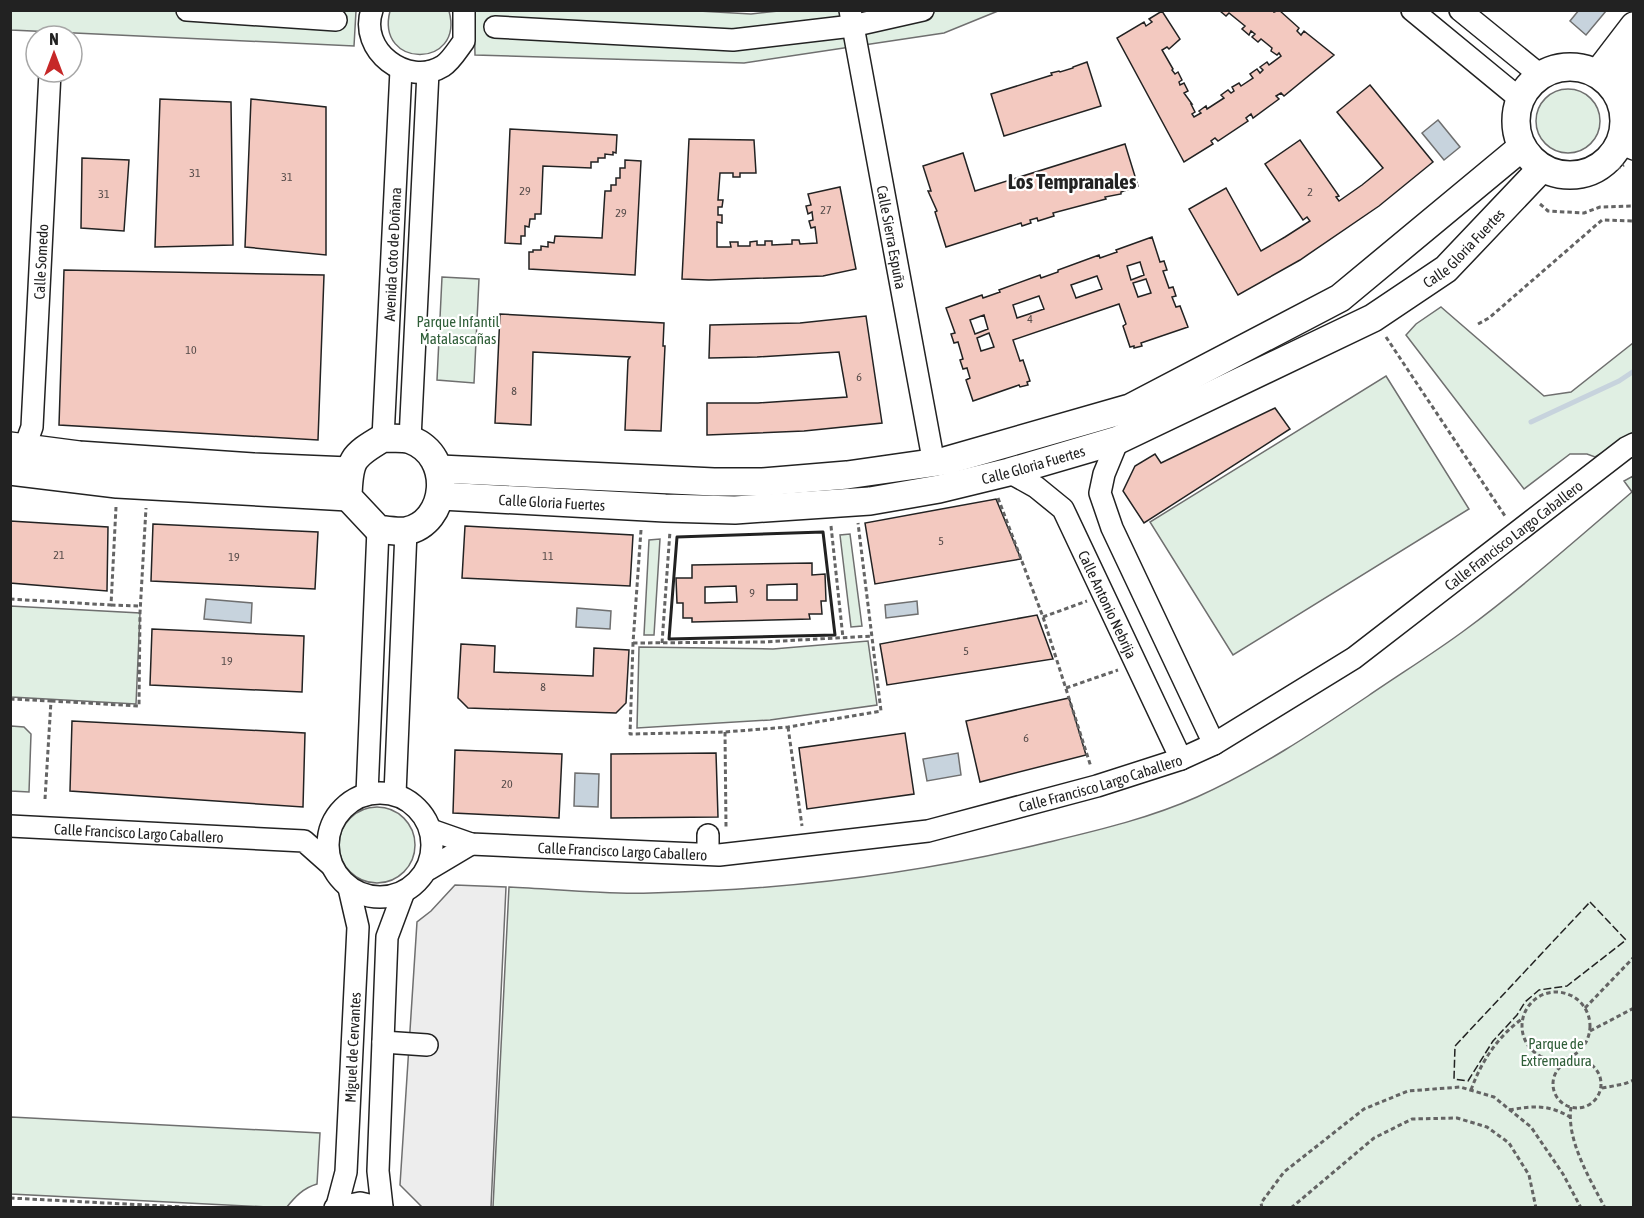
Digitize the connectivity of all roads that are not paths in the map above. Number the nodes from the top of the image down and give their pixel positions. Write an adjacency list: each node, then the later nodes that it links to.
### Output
1 (187, 10): 8 (street)
2 (372, 10): 12 (street)
3 (464, 10): 13 (street)
4 (922, 10): 7 (street)
5 (1412, 10): 18 (street)
6 (1460, 10): 15 (street)
7 (851, 18): 10 (street); 27 (street, Calle Sierra Espuña)
8 (336, 20)
9 (1634, 26): 14 (main road)
10 (495, 27)
11 (1634, 64): 17 (main road)
12 (401, 70): 13 (street); 22 (street, Avenida Coto de Doñana)
13 (428, 72): 23 (street, Avenida Coto de Doñana)
14 (1598, 73): 15 (main road); 17 (main road)
15 (1540, 75): 18 (main road)
16 (49, 84): 26 (street, Calle Somedo)
17 (1619, 96): 20 (main road)
18 (1520, 99): 19 (main road)
19 (1522, 147): 21 (main road); 27 (main road, Calle Gloria Fuertes)
20 (1628, 152): 21 (main road)
21 (1549, 176): 24 (main road, Calle Gloria Fuertes)
22 (383, 438): 23 (main road); 30 (main road)
23 (410, 440): 28 (main road)
24 (1118, 440): 29 (main road, Calle Gloria Fuertes); 34 (street)
25 (1634, 444): 34 (street, Calle Francisco Largo Caballero)
26 (25, 449): 30 (main road); 30 (main road)
27 (934, 464): 28 (main road, Calle Gloria Fuertes)
28 (440, 469): 31 (main road)
29 (999, 475): 31 (main road, Calle Gloria Fuertes); 35 (street, Calle Antonio Nebrija)
30 (348, 484): 32 (main road)
31 (441, 496): 33 (main road)
32 (378, 529): 33 (main road); 36 (street)
33 (406, 531): 37 (street)
34 (1214, 744): 35 (street, Calle Francisco Largo Caballero)
35 (1181, 759): 42 (street, Calle Francisco Largo Caballero)
36 (367, 794): 37 (street); 38 (street)
37 (395, 794): 40 (street)
38 (335, 817): 41 (street); 43 (street)
39 (10, 826): 41 (street, Calle Francisco Largo Caballero)
40 (431, 830): 42 (street, Calle Francisco Largo Caballero); 44 (street)
41 (304, 841): 43 (street)
42 (471, 844): 44 (street)
43 (331, 865): 45 (street)
44 (429, 869): 46 (street)
45 (348, 888): 46 (street); 49 (street, Miguel de Cervantes)
46 (403, 894): 47 (street, Miguel de Cervantes)
47 (383, 1042): 48 (street); 50 (street, Miguel de Cervantes)
48 (427, 1045)
49 (336, 1207): 50 (street)
50 (382, 1207)

